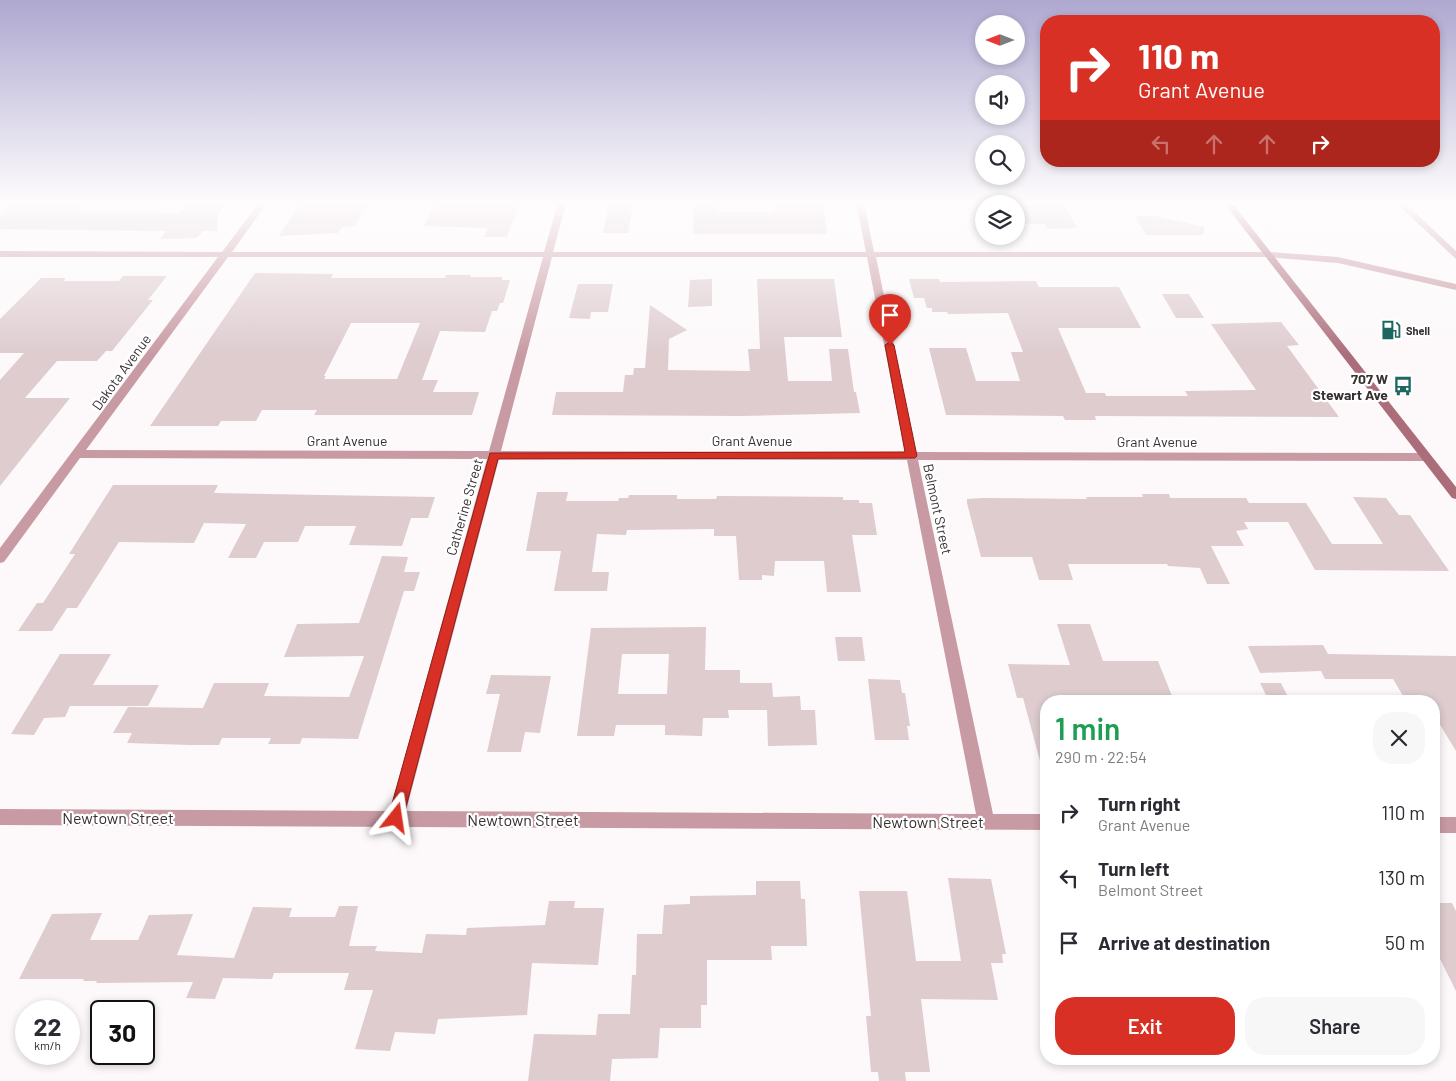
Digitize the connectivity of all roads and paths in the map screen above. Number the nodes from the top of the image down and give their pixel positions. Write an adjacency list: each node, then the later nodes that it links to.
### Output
1 (0, 254): 2 (street)
2 (225, 255): 3 (street); 7 (street, Dakota Avenue)
3 (548, 255): 4 (street); 8 (street, Catherine Street)
4 (870, 255): 5 (street); 9 (street, Belmont Street)
5 (1270, 255): 6 (street); 10 (main road)
6 (1456, 287)
7 (77, 454): 8 (street, Grant Avenue); 12 (street, Dakota Avenue)
8 (494, 456): 9 (street, Grant Avenue); 14 (street, Catherine Street)
9 (911, 456): 10 (street, Grant Avenue); 15 (street, Belmont Street)
10 (1426, 457): 11 (main road)
11 (1456, 495)
12 (0, 558)
13 (0, 817): 14 (street, Newtown Street)
14 (396, 818): 15 (street, Newtown Street)
15 (986, 821): 16 (street, Newtown Street)
16 (1040, 822)
17 (1440, 825): 18 (street)
18 (1456, 825)

